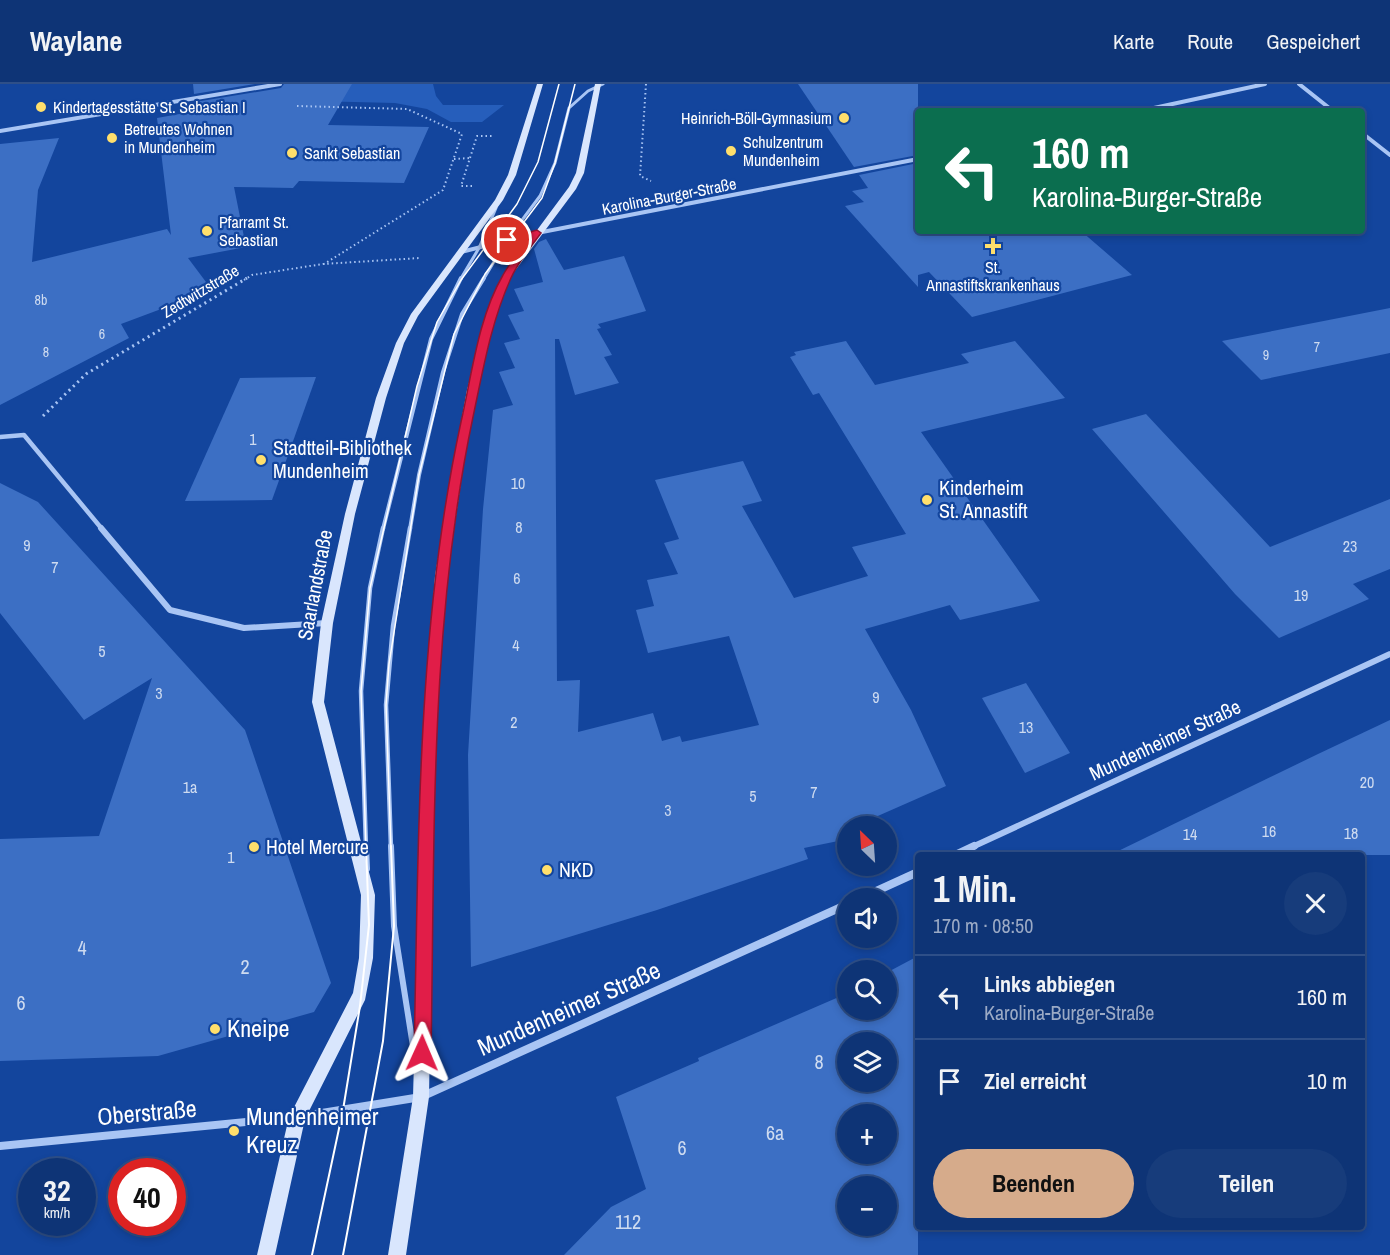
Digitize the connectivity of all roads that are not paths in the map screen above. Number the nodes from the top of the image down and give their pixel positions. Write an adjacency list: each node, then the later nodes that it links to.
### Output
1 (280, 84): 8 (street)
2 (540, 84): 12 (street, Saarlandstraße)
3 (600, 84): 13 (street); 14 (lane)
4 (1264, 84): 6 (street)
5 (1299, 84): 7 (street)
6 (1154, 108)
7 (1329, 108)
8 (0, 131)
9 (1365, 135): 10 (street)
10 (1390, 155)
11 (915, 160): 13 (street, Karolina-Burger-Straße)
12 (499, 200): 15 (lane); 16 (street, Saarlandstraße)
13 (537, 233): 14 (street, Karolina-Burger-Straße); 25 (street)
14 (507, 240): 15 (street, Karolina-Burger-Straße); 25 (lane)
15 (479, 248): 16 (street, Karolina-Burger-Straße); 23 (lane)
16 (461, 252): 18 (street, Saarlandstraße)
17 (0, 437): 18 (street)
18 (327, 623): 23 (street, Saarlandstraße)
19 (1390, 654): 20 (street, Mundenheimer Straße)
20 (961, 852)
21 (915, 873): 22 (street)
22 (883, 888)
23 (368, 895): 26 (street, Saarlandstraße)
24 (837, 909): 25 (street, Mundenheimer Straße)
25 (421, 1097): 26 (street, Mundenheimer Straße); 29 (street)
26 (297, 1117): 27 (street, Oberstraße); 28 (street, Saarlandstraße)
27 (0, 1146)
28 (266, 1255)
29 (397, 1255)

